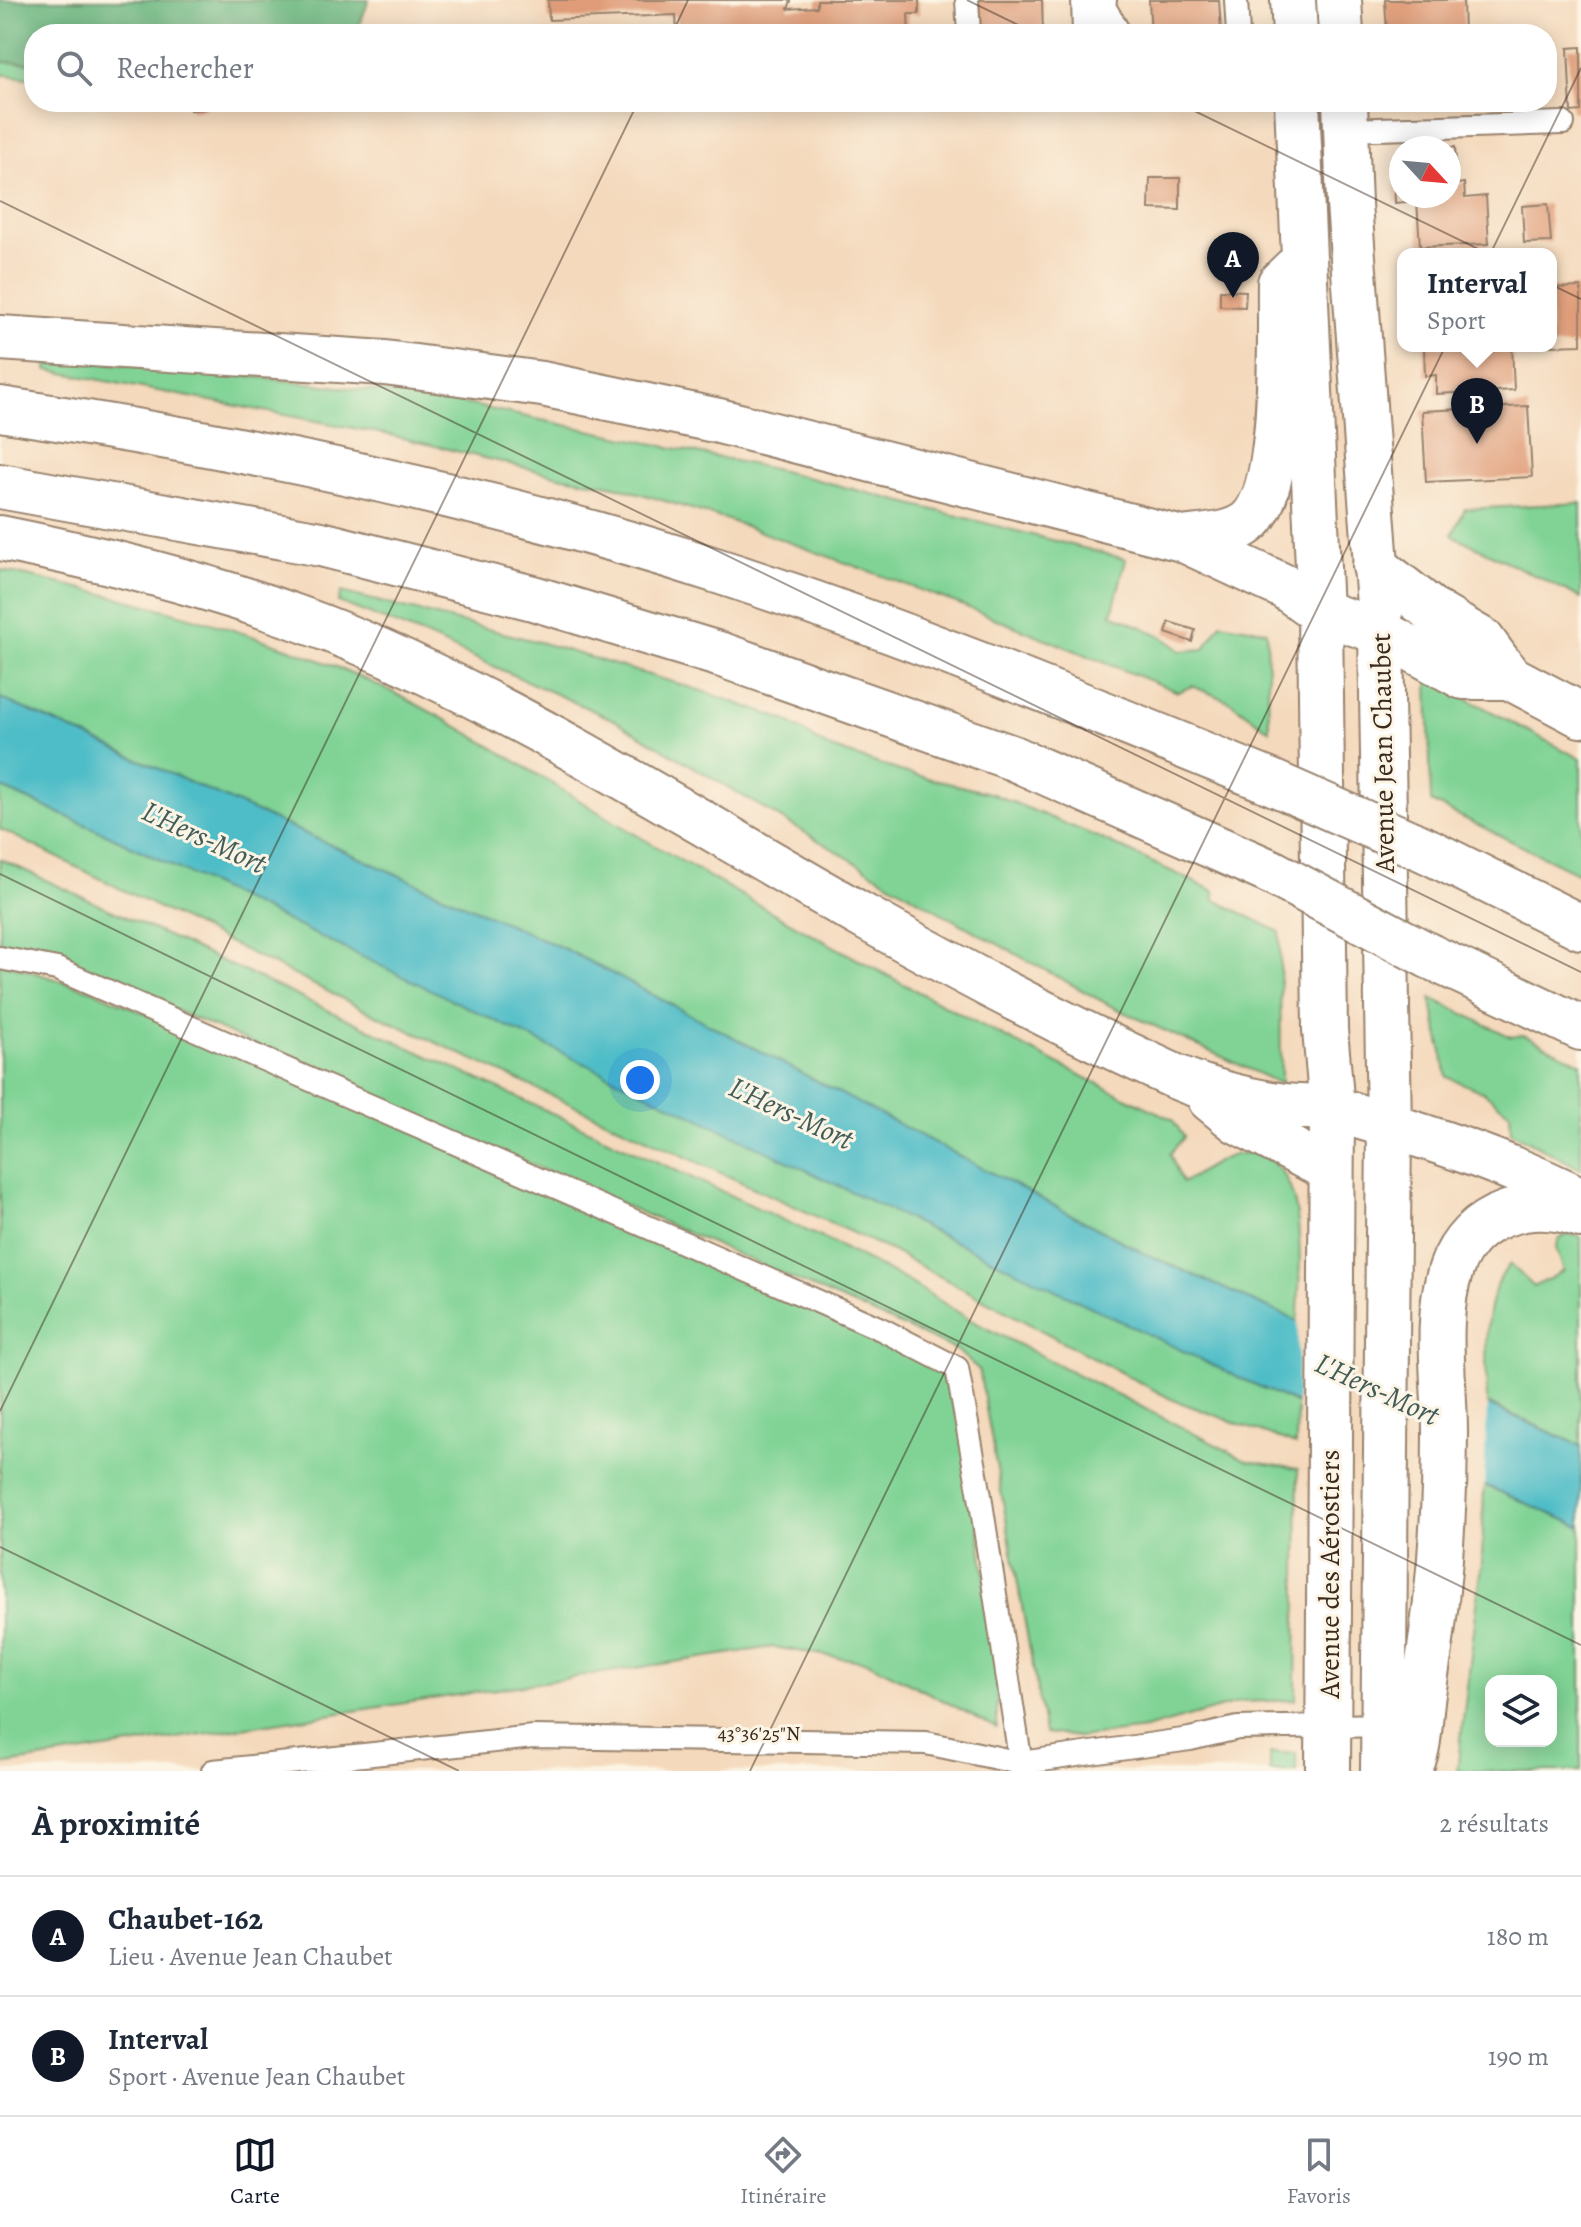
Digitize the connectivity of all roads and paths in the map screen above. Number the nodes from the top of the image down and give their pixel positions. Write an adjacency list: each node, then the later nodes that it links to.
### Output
1 (967, 0): 7 (lane)
2 (1083, 0): 8 (lane)
3 (1236, 0): 11 (lane)
4 (1293, 0): 12 (main road)
5 (1339, 0): 13 (main road)
6 (1105, 4): 9 (lane); 10 (lane)
7 (968, 24)
8 (1084, 24)
9 (1102, 24)
10 (1115, 24)
11 (1237, 24)
12 (1294, 24)
13 (1340, 24)
14 (1297, 112): 17 (main road)
15 (1346, 116): 16 (lane); 23 (main road, Avenue Jean Chaubet)
16 (1563, 123)
17 (1304, 260): 22 (main road); 24 (main road)
18 (0, 338): 22 (main road)
19 (0, 409): 28 (main road, bridge)
20 (0, 486): 30 (main road, bridge)
21 (0, 538): 31 (main road)
22 (1182, 539): 24 (main road)
23 (1375, 566): 25 (main road, Avenue Jean Chaubet); 26 (main road)
24 (1320, 612): 25 (main road); 32 (main road)
25 (1381, 632): 26 (main road); 33 (main road, Avenue Jean Chaubet)
26 (1509, 677): 27 (main road)
27 (1581, 715)
28 (1581, 927)
29 (0, 958): 40 (lane)
30 (1581, 1028)
31 (1196, 1087): 32 (main road); 34 (main road)
32 (1332, 1109): 33 (main road); 34 (main road)
33 (1389, 1128): 35 (main road); 37 (main road, Avenue Jean Chaubet)
34 (1331, 1170): 39 (main road, Avenue des Aérostiers)
35 (1581, 1200)
36 (1581, 1215): 44 (main road)
37 (1388, 1405): 38 (main road, Avenue des Aérostiers)
38 (1385, 1725): 39 (lane); 43 (main road, Avenue des Aérostiers)
39 (1328, 1726): 40 (lane); 42 (main road, Avenue des Aérostiers)
40 (1021, 1767): 41 (lane)
41 (213, 1771)
42 (1328, 1771)
43 (1383, 1771)
44 (1408, 1771)

